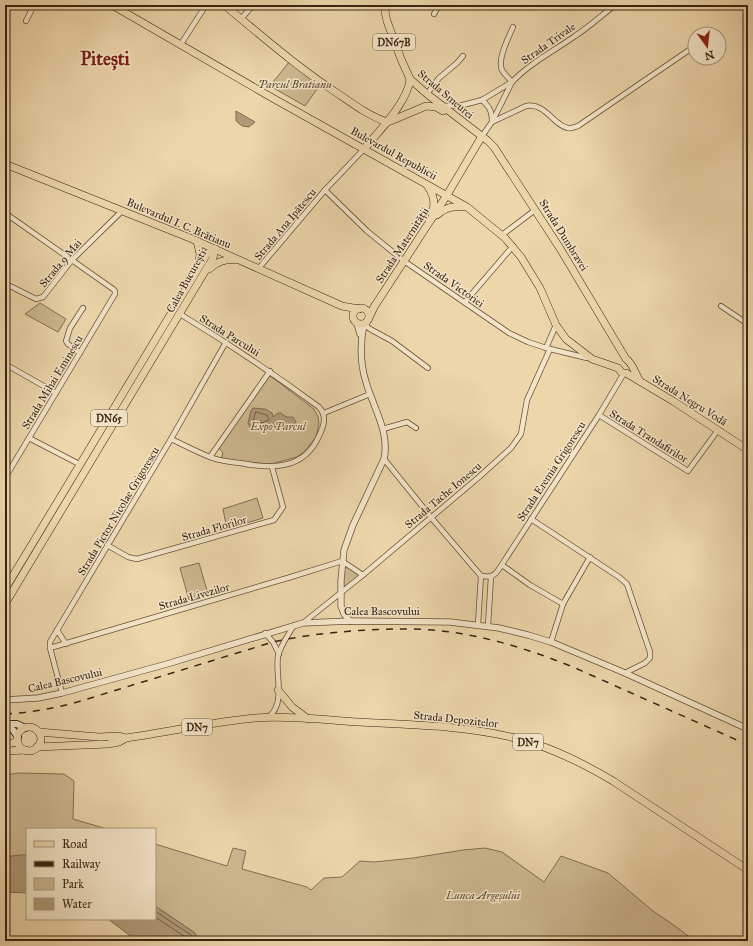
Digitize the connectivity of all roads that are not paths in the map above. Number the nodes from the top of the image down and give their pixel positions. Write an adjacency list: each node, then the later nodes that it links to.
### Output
1 (34, 5): 11 (street)
2 (112, 5): 13 (main road, Bulevardul Republicii)
3 (206, 5): 13 (street)
4 (224, 5): 10 (main road)
5 (253, 5): 10 (street)
6 (388, 5): 16 (main road, Strada Smeurei / DN67B)
7 (439, 5): 9 (street)
8 (614, 5): 17 (street, Strada Trivale)
9 (434, 14)
10 (241, 19): 22 (main road)
11 (26, 21)
12 (513, 27): 17 (street)
13 (181, 44): 26 (main road, Bulevardul Republicii)
14 (687, 51): 23 (street)
15 (463, 56): 18 (street)
16 (410, 79): 18 (main road, Strada Smeurei); 22 (main road)
17 (512, 82): 19 (street, Strada Trivale); 23 (street, Strada Trivale)
18 (427, 94): 20 (main road, Strada Smeurei)
19 (482, 100): 20 (street, Strada Trivale); 23 (street)
20 (442, 106): 21 (main road, Strada Smeurei)
21 (459, 120): 22 (main road); 24 (main road, Strada Smeurei)
22 (387, 122): 26 (main road)
23 (492, 122): 25 (street, Strada Trivale)
24 (473, 130): 25 (main road, Strada Dumbravei)
25 (482, 136): 30 (main road, Strada Maternității); 32 (main road, Strada Dumbravei)
26 (364, 148): 28 (main road, Bulevardul Republicii); 29 (street, Strada Ana Ipătescu)
27 (5, 164): 33 (main road, Bulevardul I. C. Brătianu)
28 (426, 184): 30 (main road, Bulevardul Republicii); 35 (main road)
29 (325, 190): 42 (street, Strada Victoriei); 43 (street, Strada Ana Ipătescu)
30 (447, 196): 31 (main road, Bulevardul Republicii); 35 (main road, Strada Maternității)
31 (467, 207): 35 (main road); 36 (main road, Bulevardul Republicii)
32 (535, 210): 36 (street); 61 (main road, Strada Dumbravei)
33 (122, 211): 37 (main road, Bulevardul I. C. Brătianu); 40 (street, Strada 9 Mai)
34 (5, 213): 40 (street)
35 (431, 220): 42 (main road, Strada Maternității)
36 (502, 235): 38 (main road, Bulevardul Republicii)
37 (197, 241): 39 (main road, Bulevardul I. C. Brătianu); 44 (main road, DN65)
38 (513, 246): 46 (street); 56 (main road, Bulevardul Republicii)
39 (215, 249): 41 (main road, Bulevardul I. C. Brătianu); 44 (main road, Calea București)
40 (72, 260): 45 (street, Strada 9 Mai); 59 (street, Strada Mihai Eminescu)
41 (241, 261): 43 (main road, Bulevardul I. C. Brătianu); 44 (main road)
42 (404, 261): 46 (street, Strada Victoriei); 49 (main road, Strada Maternității)
43 (258, 269): 47 (main road, Bulevardul I. C. Brătianu)
44 (202, 270): 52 (main road, Calea București / DN65); 80 (main road, Calea București / DN65)
45 (5, 286)
46 (465, 302): 58 (street, Strada Victoriei)
47 (342, 306): 51 (main road, Bulevardul I. C. Brătianu); 53 (main road, Bulevardul I. C. Brătianu)
48 (721, 306): 55 (street)
49 (374, 307): 51 (main road); 54 (main road, Strada Maternității)
50 (83, 308): 59 (street)
51 (361, 309): 53 (main road); 54 (main road)
52 (180, 314): 57 (street, Strada Parcului); 82 (main road, Calea București / DN65)
53 (354, 316): 54 (main road)
54 (364, 322): 64 (street); 69 (street)
55 (748, 324)
56 (556, 325): 58 (street, Strada Tache Ionescu); 60 (main road, Bulevardul Republicii)
57 (226, 342): 65 (street, Strada Parcului); 76 (street, Strada Pictor Nicolae Grigorescu)
58 (548, 349): 60 (street, Strada Victoriei); 84 (street, Strada Tache Ionescu)
59 (80, 353): 68 (street, Strada Mihai Eminescu)
60 (592, 359): 66 (main road, Bulevardul Republicii)
61 (626, 359): 63 (main road, Strada Dumbravei); 66 (main road)
62 (5, 364): 68 (street)
63 (632, 367): 66 (main road); 67 (main road, Strada Negru Vodă)
64 (428, 368)
65 (270, 371): 70 (street, Strada Parcului); 78 (street)
66 (623, 372): 67 (main road, Strada Negru Vodă); 71 (street, Strada Eremia Grigorescu)
67 (641, 382): 74 (main road, Strada Negru Vodă)
68 (56, 393): 75 (street, Strada Mihai Eminescu)
69 (370, 394): 70 (street); 73 (street)
70 (324, 413): 81 (street)
71 (599, 415): 74 (street, Strada Trandafirilor); 85 (street, Strada Eremia Grigorescu)
72 (416, 428): 73 (street)
73 (383, 429): 79 (street)
74 (718, 430): 77 (main road, Strada Negru Vodă)
75 (29, 438): 80 (street); 83 (street, Strada Mihai Eminescu)
76 (171, 439): 78 (street); 86 (street, Strada Pictor Nicolae Grigorescu)
77 (748, 450)
78 (210, 457): 81 (street)
79 (384, 459): 84 (street); 88 (street)
80 (80, 464): 82 (street); 93 (main road, Calea București / DN65)
81 (272, 467): 86 (street, Strada Florilor)
82 (87, 468): 95 (main road, Calea București / DN65)
83 (5, 478)
84 (431, 517): 90 (street, Strada Tache Ionescu); 91 (street)
85 (531, 519): 87 (street); 89 (street, Strada Eremia Grigorescu)
86 (107, 545): 102 (street, Strada Pictor Nicolae Grigorescu)
87 (590, 557): 96 (street); 108 (street)
88 (342, 561): 90 (street); 94 (street); 105 (street, Strada Livezilor)
89 (502, 565): 92 (street, Strada Eremia Grigorescu); 96 (street)
90 (363, 575): 94 (street, Strada Tache Ionescu)
91 (481, 576): 92 (street); 99 (street)
92 (491, 577): 101 (street)
93 (5, 589)
94 (340, 593): 97 (street); 98 (street, Strada Tache Ionescu)
95 (5, 604)
96 (563, 604): 104 (street)
97 (350, 621): 98 (street, Calea Bascovului); 99 (street, Calea Bascovului)
98 (303, 623): 100 (street, Calea Bascovului)
99 (478, 624): 101 (street, Calea Bascovului)
100 (294, 625): 103 (street, Calea Bascovului); 107 (street)
101 (488, 626): 104 (street, Calea Bascovului)
102 (57, 630): 105 (street); 106 (street, Strada Pictor Nicolae Grigorescu)
103 (265, 633): 107 (street); 110 (street, Calea Bascovului)
104 (552, 642): 108 (street, Calea Bascovului)
105 (66, 644): 106 (street, Strada Livezilor)
106 (50, 648): 110 (street)
107 (279, 654): 109 (street)
108 (625, 673): 116 (street, Calea Bascovului)
109 (278, 690): 112 (street); 113 (main road)
110 (62, 693): 111 (street, Calea Bascovului)
111 (5, 700)
112 (268, 718): 113 (main road, Strada Depozitelor / DN7); 118 (main road, Strada Depozitelor / DN7)
113 (308, 719): 124 (main road, Strada Depozitelor / DN7)
114 (5, 725): 115 (main road); 119 (main road)
115 (25, 728): 117 (main road, DN7); 119 (main road)
116 (748, 729)
117 (38, 732): 118 (main road, Strada Depozitelor / DN7); 121 (main road)
118 (126, 738): 121 (main road, Strada Depozitelor / DN7)
119 (18, 740): 120 (main road); 122 (main road)
120 (5, 745)
121 (38, 747): 122 (main road, DN7)
122 (26, 750): 123 (main road, DN7)
123 (5, 751)
124 (748, 870)

